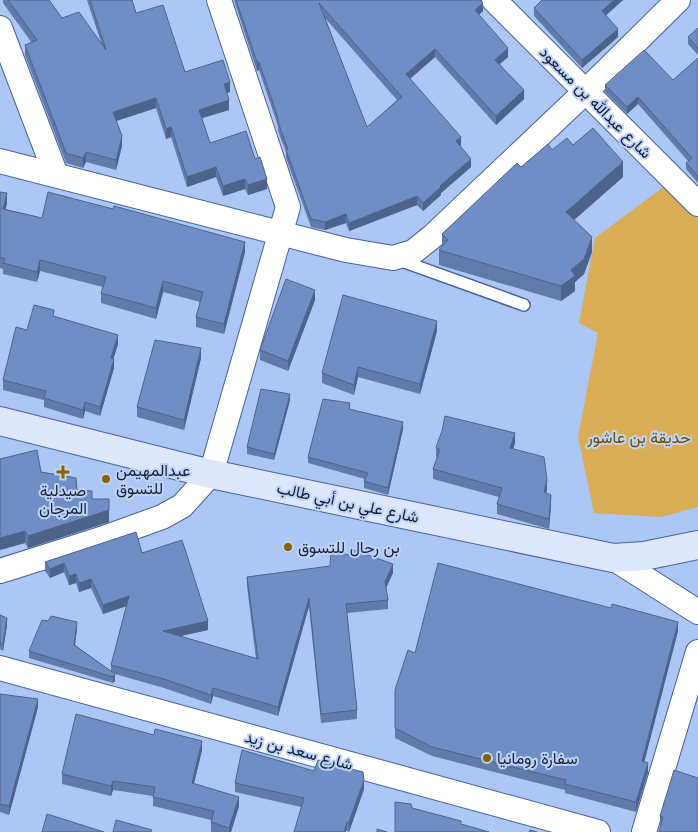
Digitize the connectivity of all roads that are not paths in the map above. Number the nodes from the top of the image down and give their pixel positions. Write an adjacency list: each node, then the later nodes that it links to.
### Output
1 (219, 0): 9 (street)
2 (494, 0): 5 (street, شارع عبدالله بن مسعود)
3 (678, 0): 5 (street)
4 (0, 28): 7 (street)
5 (585, 92): 8 (street, شارع عبدالله بن مسعود); 10 (street)
6 (0, 161): 7 (street)
7 (56, 175): 9 (street)
8 (698, 204)
9 (281, 232): 10 (street); 13 (street)
10 (392, 258): 11 (lane)
11 (524, 305)
12 (0, 421): 13 (street, شارع علي بن أبي طالب)
13 (212, 474): 15 (street, شارع علي بن أبي طالب); 16 (street)
14 (698, 545): 15 (street, شارع علي بن أبي طالب)
15 (613, 558): 17 (street)
16 (0, 571)
17 (698, 612)
18 (698, 652): 21 (street)
19 (0, 668): 20 (street, شارع سعد بن زيد)
20 (598, 832)
21 (644, 832)

